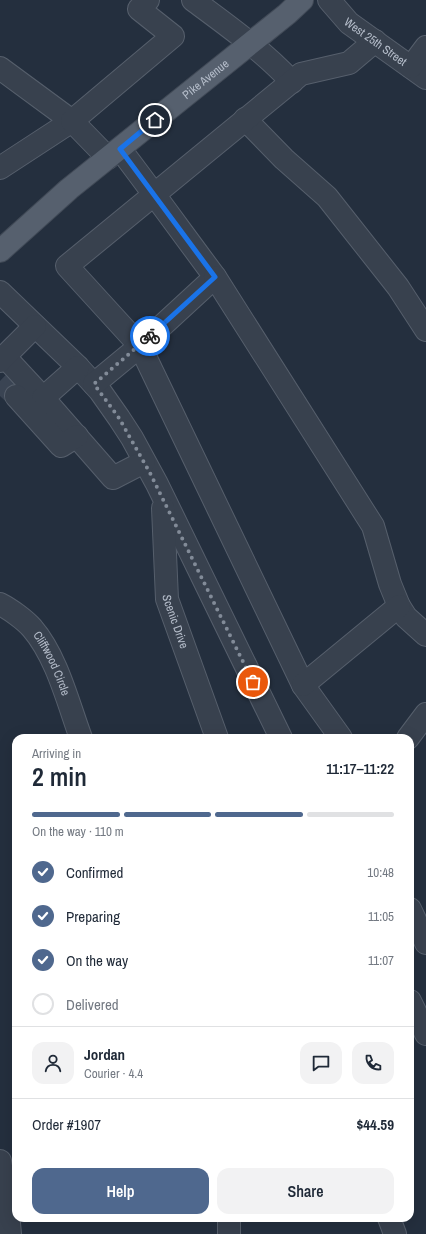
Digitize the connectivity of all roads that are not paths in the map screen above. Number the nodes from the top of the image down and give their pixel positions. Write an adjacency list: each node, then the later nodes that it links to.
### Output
1 (148, 0): 12 (street)
2 (193, 0): 6 (street)
3 (302, 0): 6 (main road, Pike Avenue)
4 (329, 0): 5 (street, West 25th Street)
5 (375, 41): 9 (street, West 25th Street); 10 (street)
6 (251, 43): 10 (street); 13 (main road, Pike Avenue)
7 (426, 47): 9 (street)
8 (0, 68): 12 (street)
9 (419, 73)
10 (292, 82): 11 (street)
11 (245, 119): 15 (street); 20 (street)
12 (72, 121): 13 (street); 14 (street)
13 (114, 153): 15 (street); 16 (main road, Pike Avenue)
14 (0, 168)
15 (154, 195): 17 (street); 21 (street)
16 (0, 251)
17 (215, 277): 21 (street); 29 (street)
18 (0, 292): 19 (street)
19 (35, 326): 22 (street); 23 (street)
20 (426, 330)
21 (140, 346): 24 (street); 31 (street)
22 (2, 358): 25 (street)
23 (78, 367): 24 (street); 25 (street)
24 (94, 384): 26 (street)
25 (29, 401): 26 (street)
26 (144, 462): 27 (street)
27 (163, 499): 34 (street, Scenic Drive); 35 (street)
28 (0, 604): 33 (street, Cliffwood Circle)
29 (399, 606): 30 (street); 31 (street)
30 (426, 635)
31 (303, 686): 36 (street)
32 (426, 714): 37 (street)
33 (80, 734)
34 (216, 734)
35 (279, 734)
36 (338, 734)
37 (411, 734)
38 (414, 918): 39 (street)
39 (426, 943)
40 (414, 1009): 41 (street)
41 (426, 1034)
42 (0, 1161): 45 (street)
43 (229, 1222): 46 (street)
44 (390, 1222): 47 (street)
45 (10, 1234)
46 (230, 1234)
47 (395, 1234)

